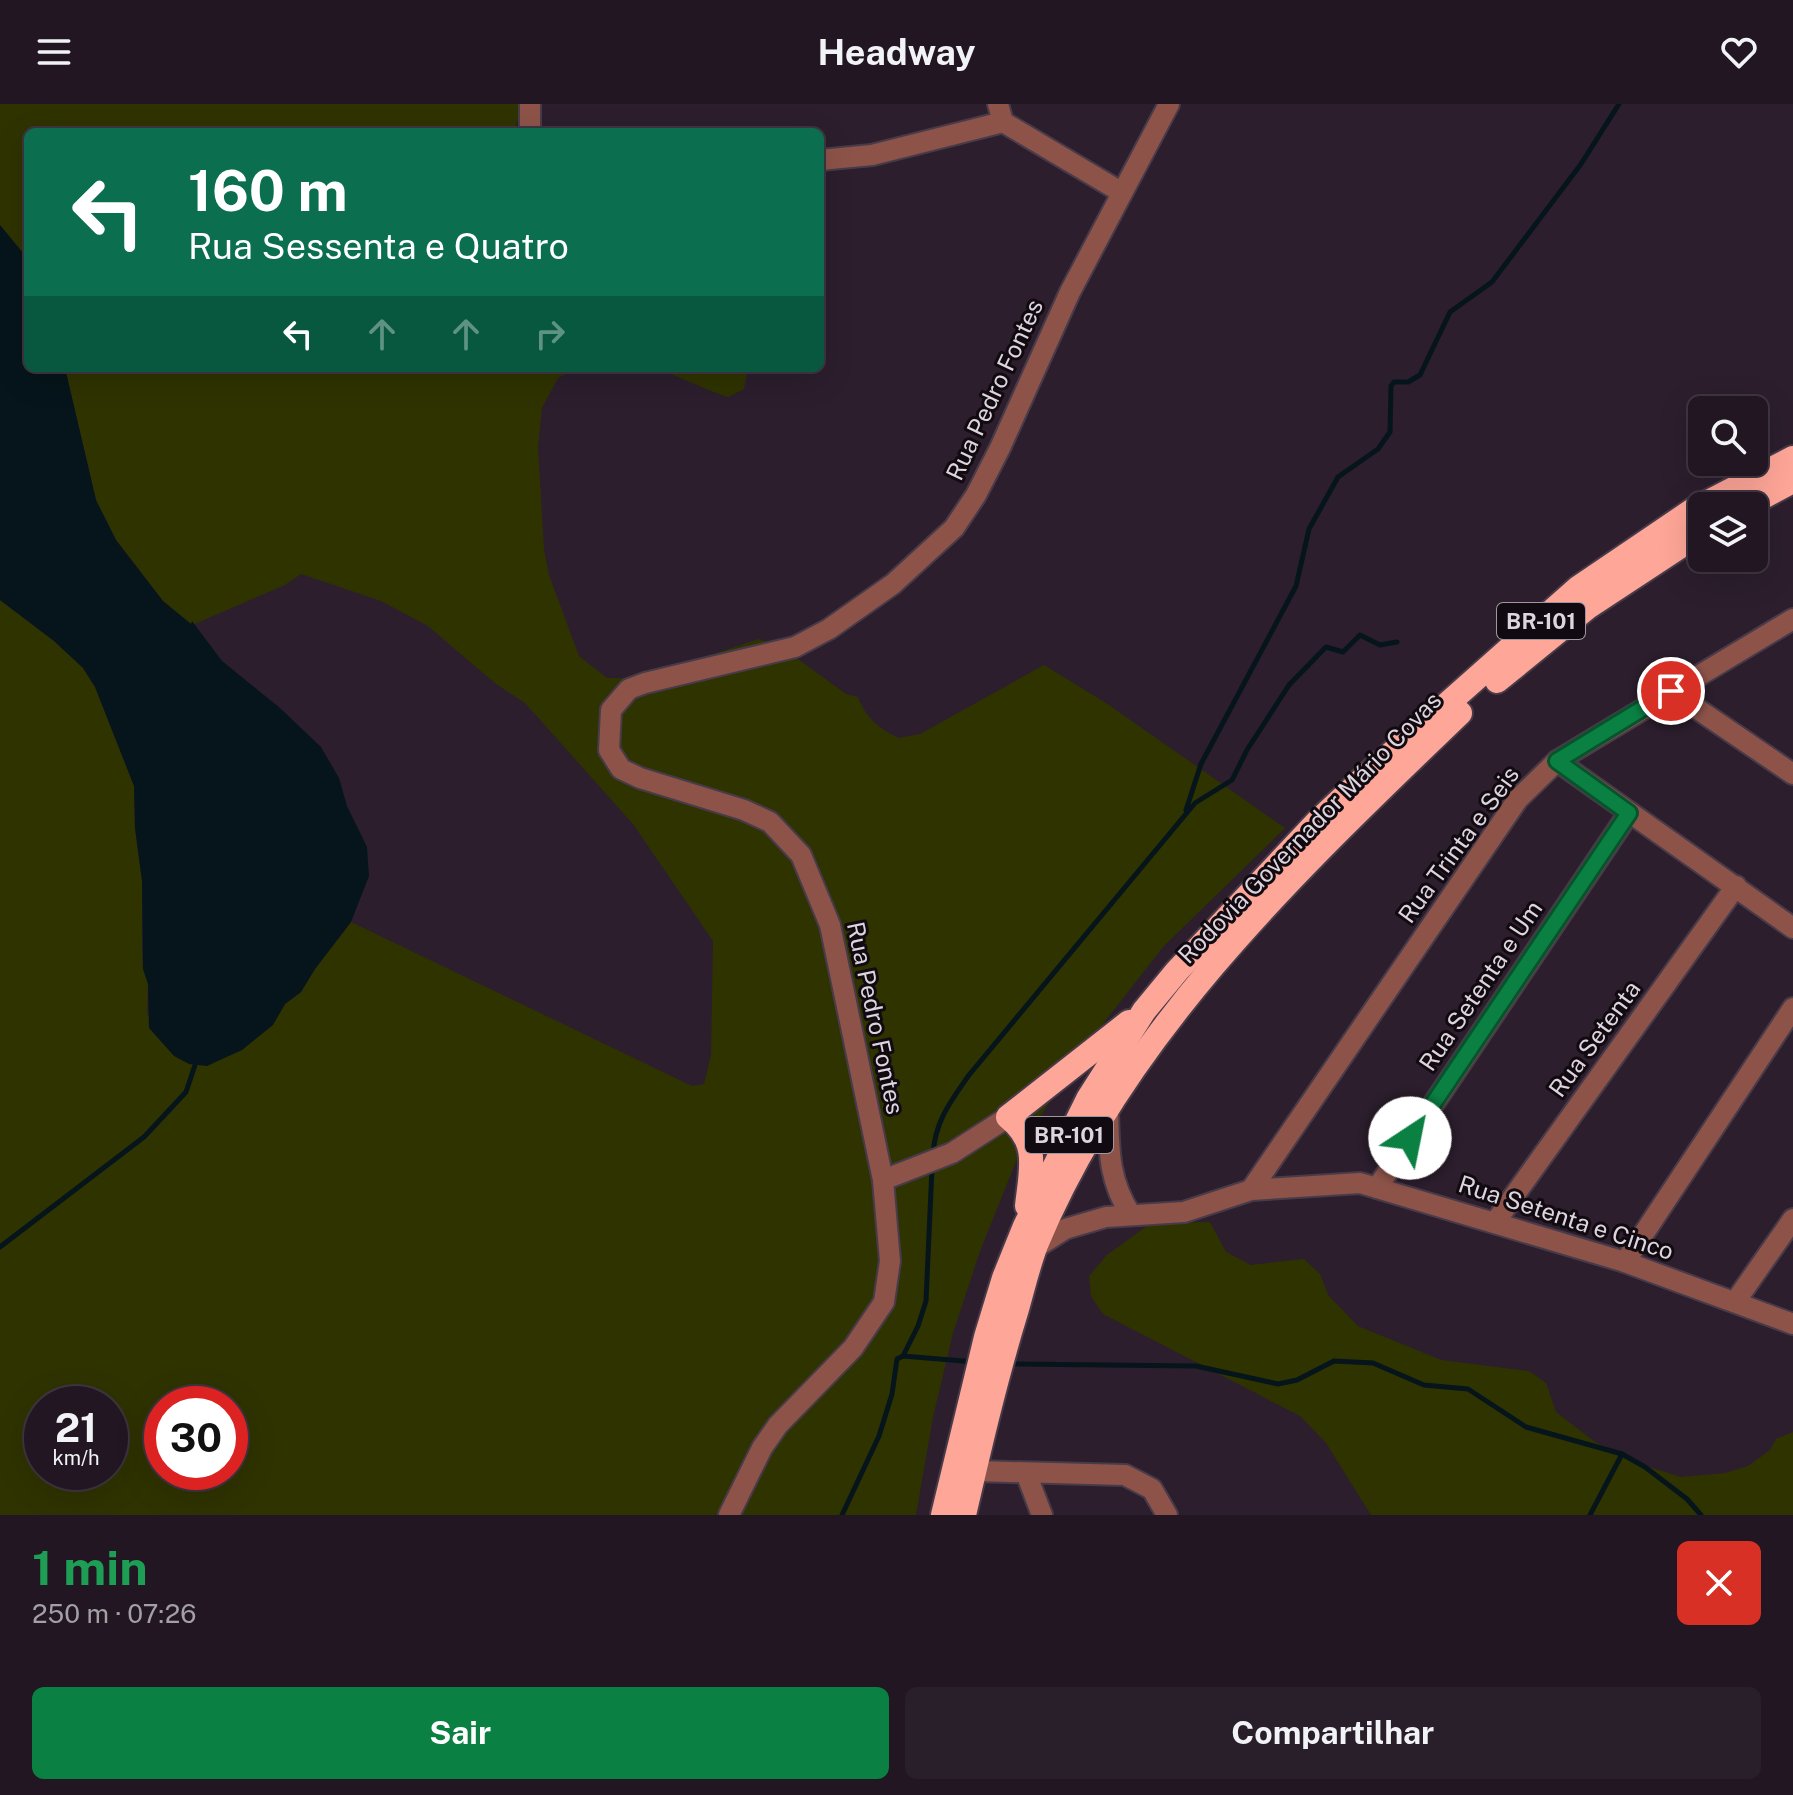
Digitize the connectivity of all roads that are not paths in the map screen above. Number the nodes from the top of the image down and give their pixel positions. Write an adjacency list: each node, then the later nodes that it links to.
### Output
1 (530, 104): 4 (street)
2 (1169, 104): 6 (street, Rua Pedro Fontes)
3 (1000, 113): 5 (street); 6 (street)
4 (530, 128)
5 (824, 160)
6 (1121, 192): 22 (street, Rua Pedro Fontes)
7 (1793, 458): 19 (highway, Rodovia Governador Mário Covas / BR-101)
8 (1793, 481): 9 (highway)
9 (1768, 494)
10 (1688, 541): 20 (highway, Rodovia Governador Mário Covas / BR-101)
11 (1792, 621): 12 (street, Rua Trinta e Seis)
12 (1671, 691): 13 (street, Rua Trinta e Seis); 14 (street)
13 (1557, 761): 15 (street); 24 (street, Rua Trinta e Seis)
14 (1793, 774)
15 (1629, 813): 16 (street); 23 (street, Rua Setenta e Um)
16 (1736, 886): 17 (street); 27 (street, Rua Setenta)
17 (1793, 928)
18 (1793, 1008): 30 (street)
19 (1144, 1011): 21 (highway); 28 (highway, Rodovia Governador Mário Covas / BR-101)
20 (1108, 1108): 25 (street); 29 (highway, Rodovia Governador Mário Covas / BR-101)
21 (1008, 1117): 22 (street); 28 (highway)
22 (883, 1180): 35 (street, Rua Pedro Fontes)
23 (1377, 1188): 24 (street, Rua Setenta e Cinco); 27 (street, Rua Setenta e Cinco)
24 (1251, 1190): 25 (street, Rua Setenta e Cinco)
25 (1131, 1215): 29 (street, Rua Setenta e Cinco)
26 (1793, 1219): 31 (street)
27 (1496, 1221): 30 (street, Rua Setenta e Cinco)
28 (1025, 1226): 36 (highway, Rodovia Governador Mário Covas / BR-101)
29 (1035, 1248): 33 (highway, Rodovia Governador Mário Covas / BR-101)
30 (1625, 1262): 31 (street, Rua Setenta e Cinco)
31 (1735, 1302): 32 (street, Rua Setenta e Cinco)
32 (1793, 1324)
33 (974, 1471): 34 (street); 37 (highway, Rodovia Governador Mário Covas / BR-101)
34 (1026, 1473): 38 (street); 39 (street)
35 (729, 1515)
36 (943, 1515)
37 (964, 1515)
38 (1042, 1515)
39 (1167, 1515)

